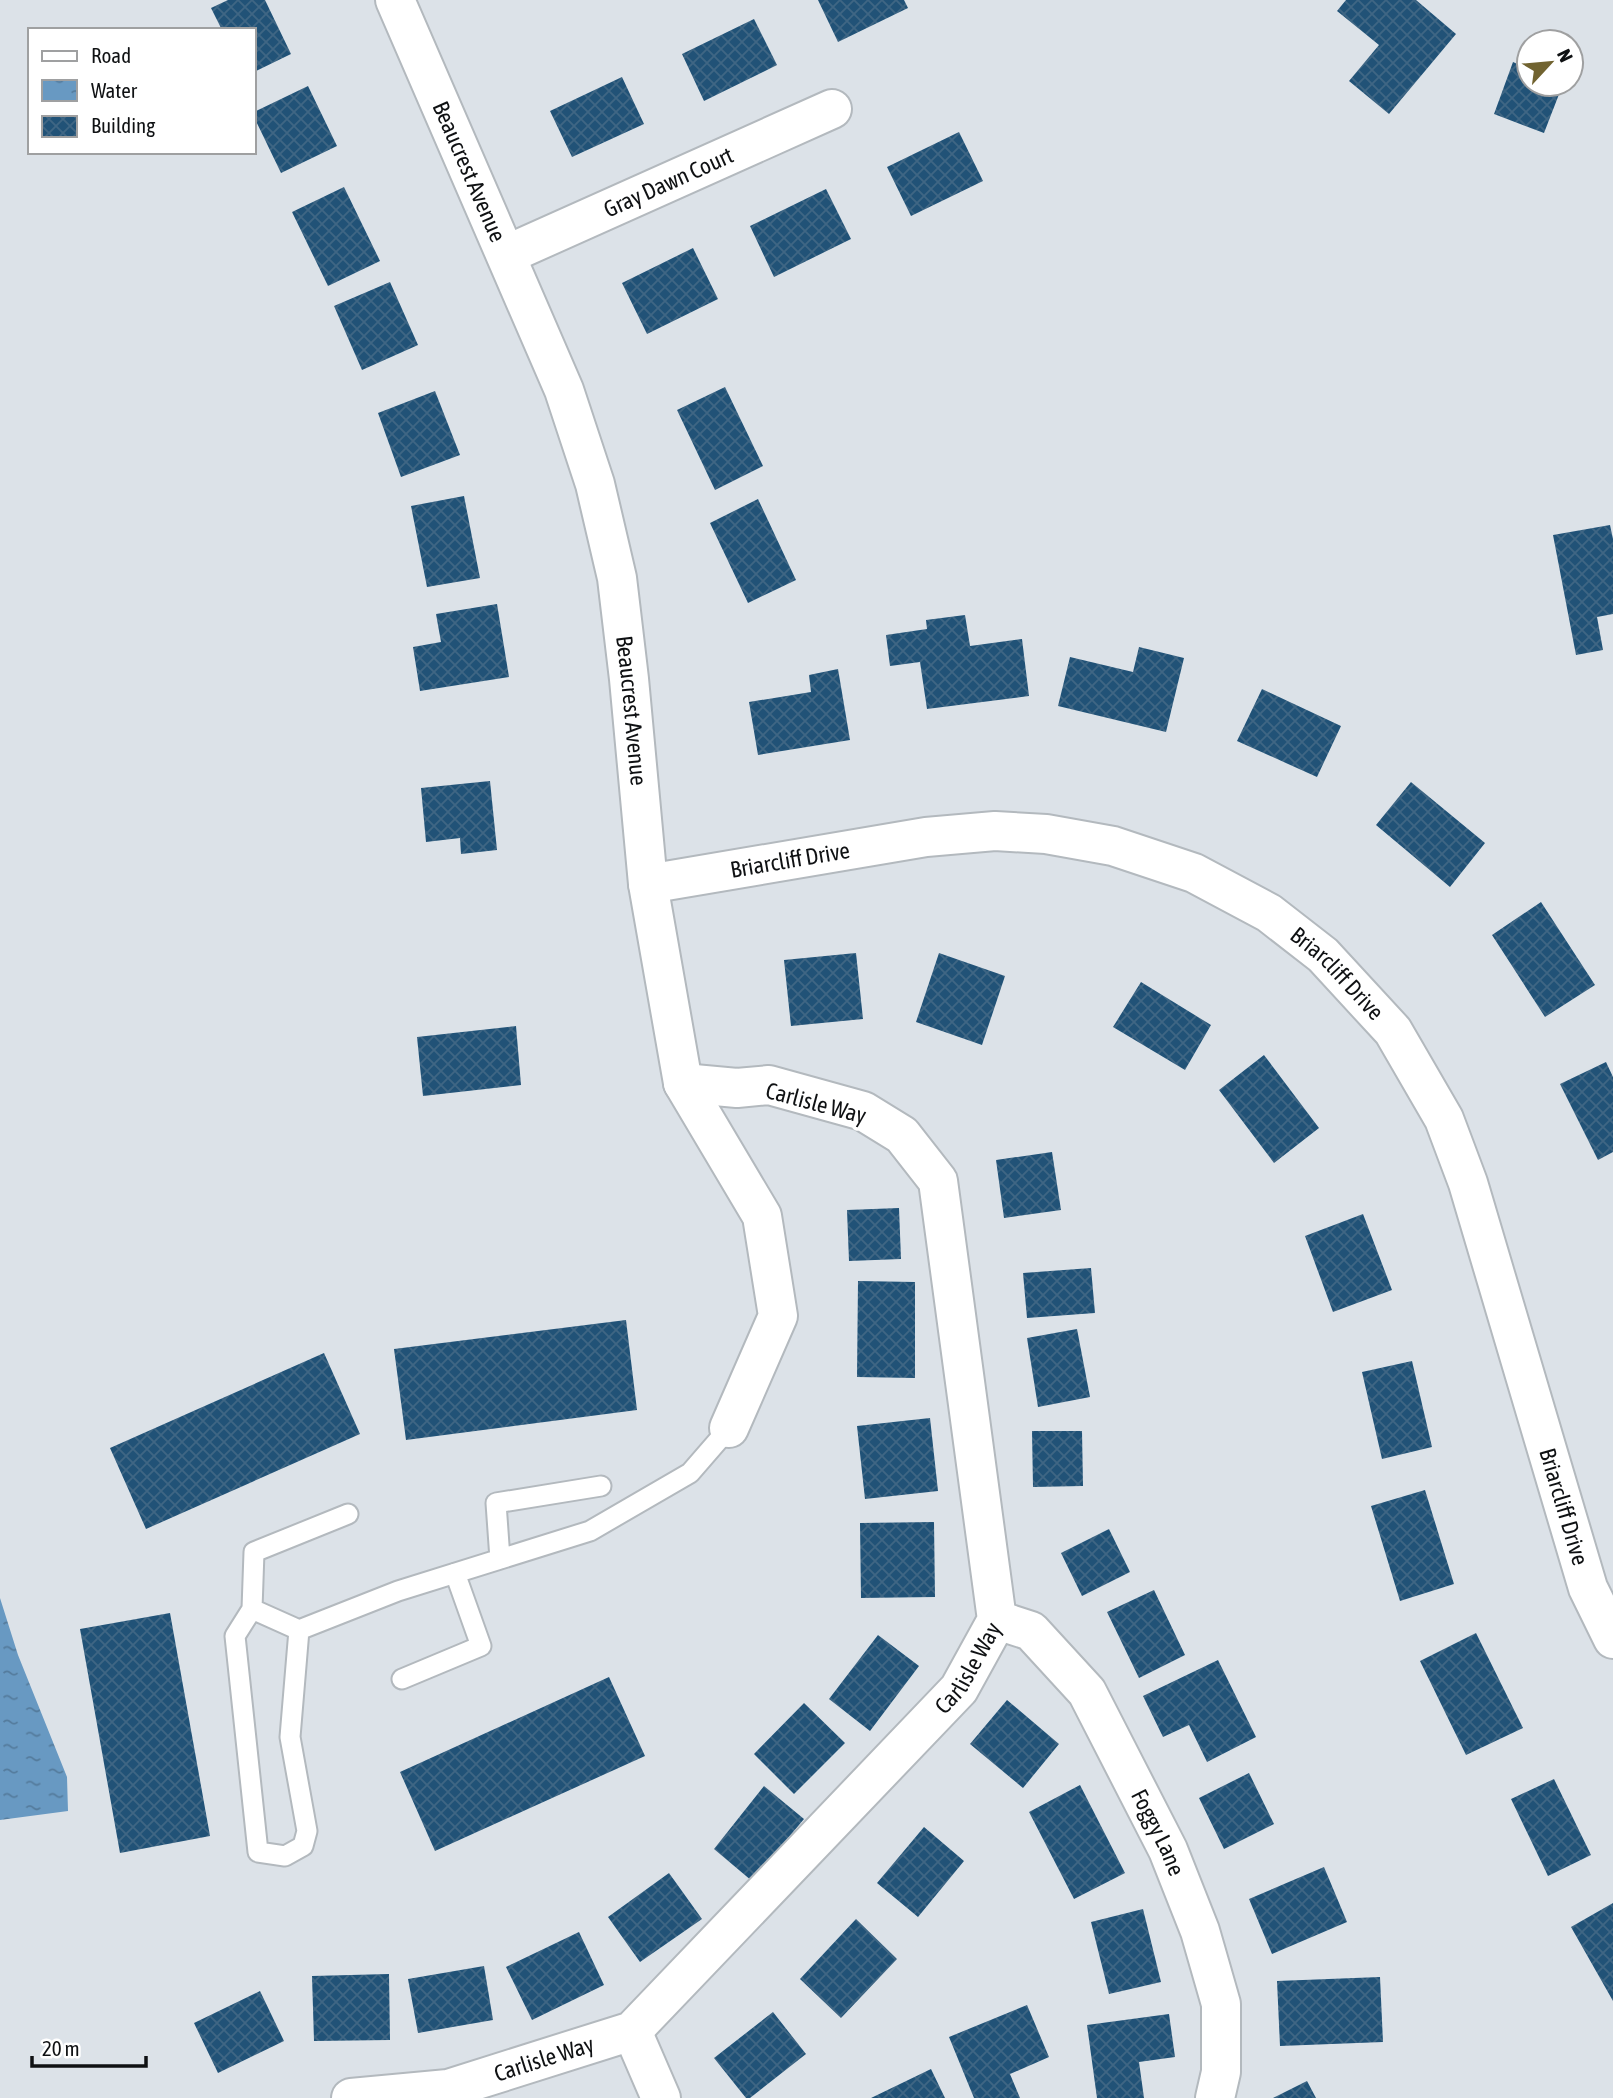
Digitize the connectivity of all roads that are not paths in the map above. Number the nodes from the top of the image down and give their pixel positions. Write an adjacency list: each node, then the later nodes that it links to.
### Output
1 (395, 0): 3 (street, Beaucrest Avenue)
2 (832, 110): 3 (street, Gray Dawn Court)
3 (506, 255): 4 (street, Beaucrest Avenue)
4 (648, 884): 5 (street, Beaucrest Avenue); 14 (street, Briarcliff Drive)
5 (683, 1083): 6 (street, Beaucrest Avenue); 12 (street, Carlisle Way)
6 (729, 1428): 9 (lane)
7 (601, 1486): 9 (lane)
8 (348, 1514): 11 (lane)
9 (500, 1559): 10 (lane)
10 (455, 1573): 13 (lane); 15 (lane)
11 (252, 1609): 13 (lane); 13 (lane)
12 (997, 1620): 16 (street, Carlisle Way); 19 (street, Foggy Lane)
13 (299, 1629)
14 (1613, 1639)
15 (402, 1679)
16 (632, 2031): 17 (street, Carlisle Way); 18 (street)
17 (351, 2098)
18 (661, 2098)
19 (1215, 2098)

